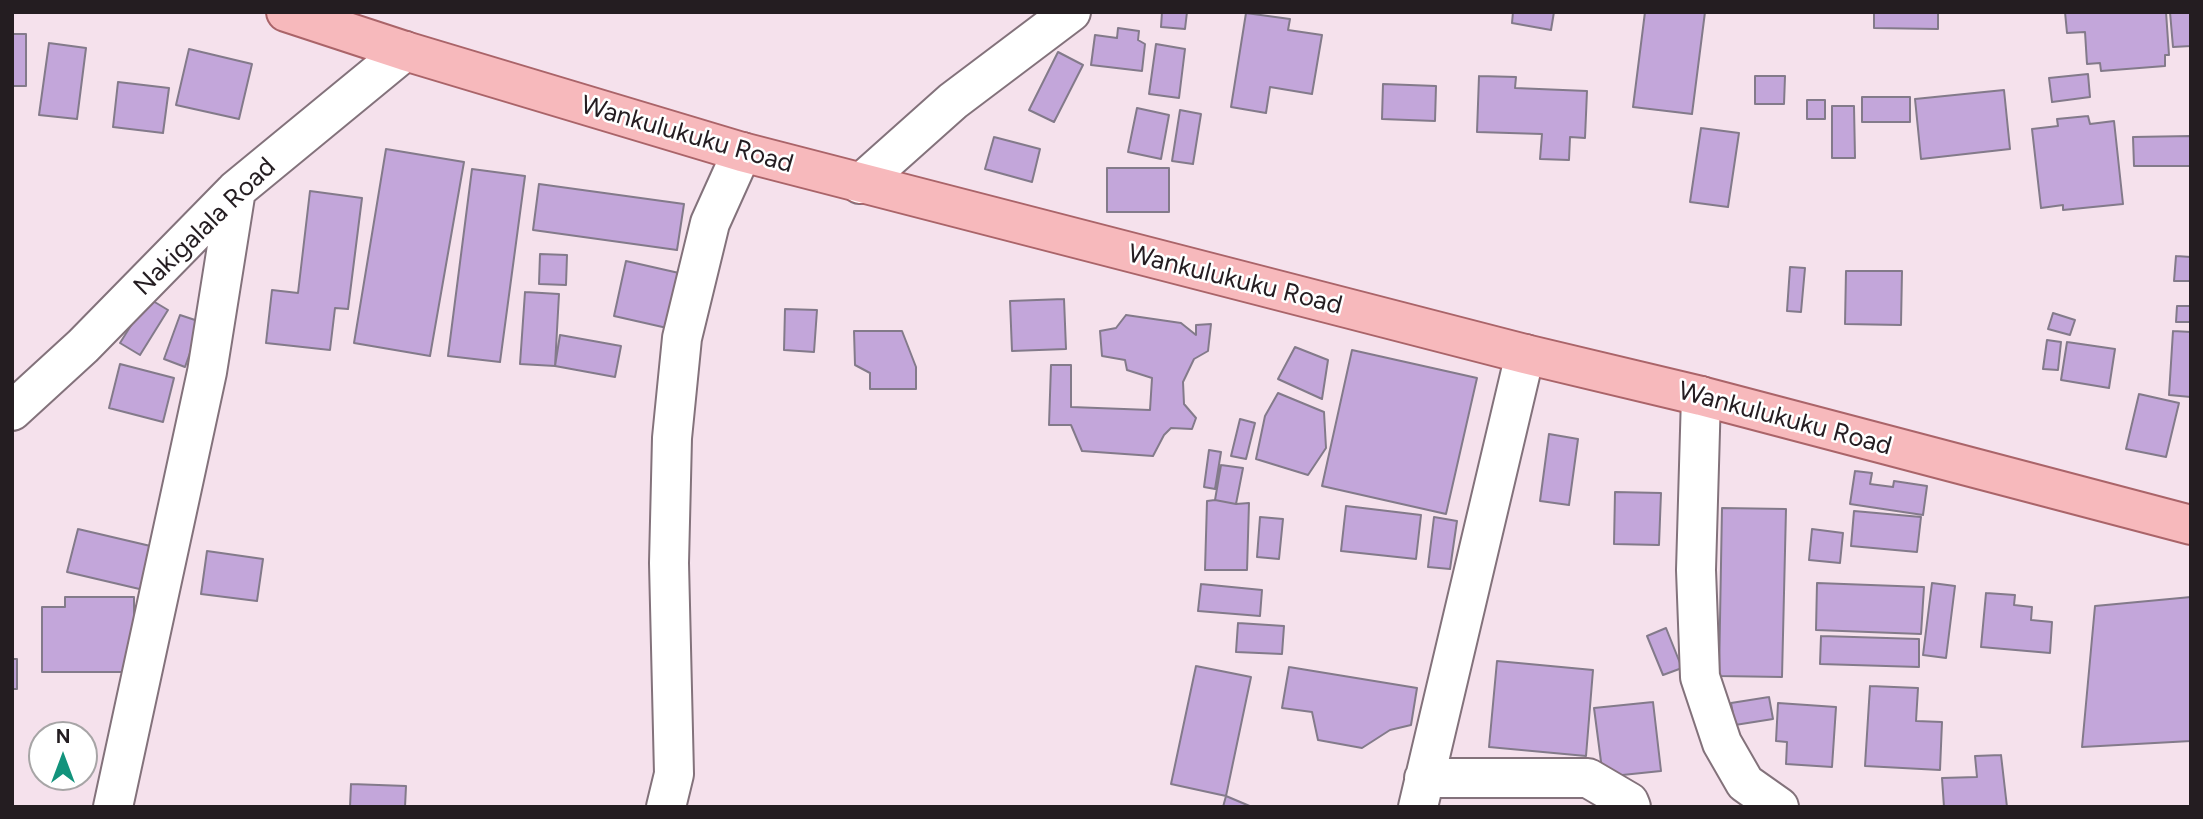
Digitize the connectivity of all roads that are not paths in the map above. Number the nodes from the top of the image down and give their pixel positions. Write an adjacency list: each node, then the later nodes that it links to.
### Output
1 (286, 12): 3 (main road, Wankulukuku Road)
2 (1071, 12): 5 (street)
3 (405, 51): 4 (main road, Wankulukuku Road); 6 (street, Nakigalala Road)
4 (742, 152): 5 (main road, Wankulukuku Road); 13 (street)
5 (860, 184): 7 (main road, Wankulukuku Road)
6 (236, 190): 9 (street, Nakigalala Road); 12 (street)
7 (1525, 354): 8 (main road, Wankulukuku Road); 11 (street)
8 (1701, 397): 10 (main road, Wankulukuku Road); 15 (street)
9 (12, 411)
10 (2191, 525)
11 (1421, 792): 14 (street)
12 (113, 807)
13 (666, 807)
14 (1631, 807)
15 (1779, 807)

